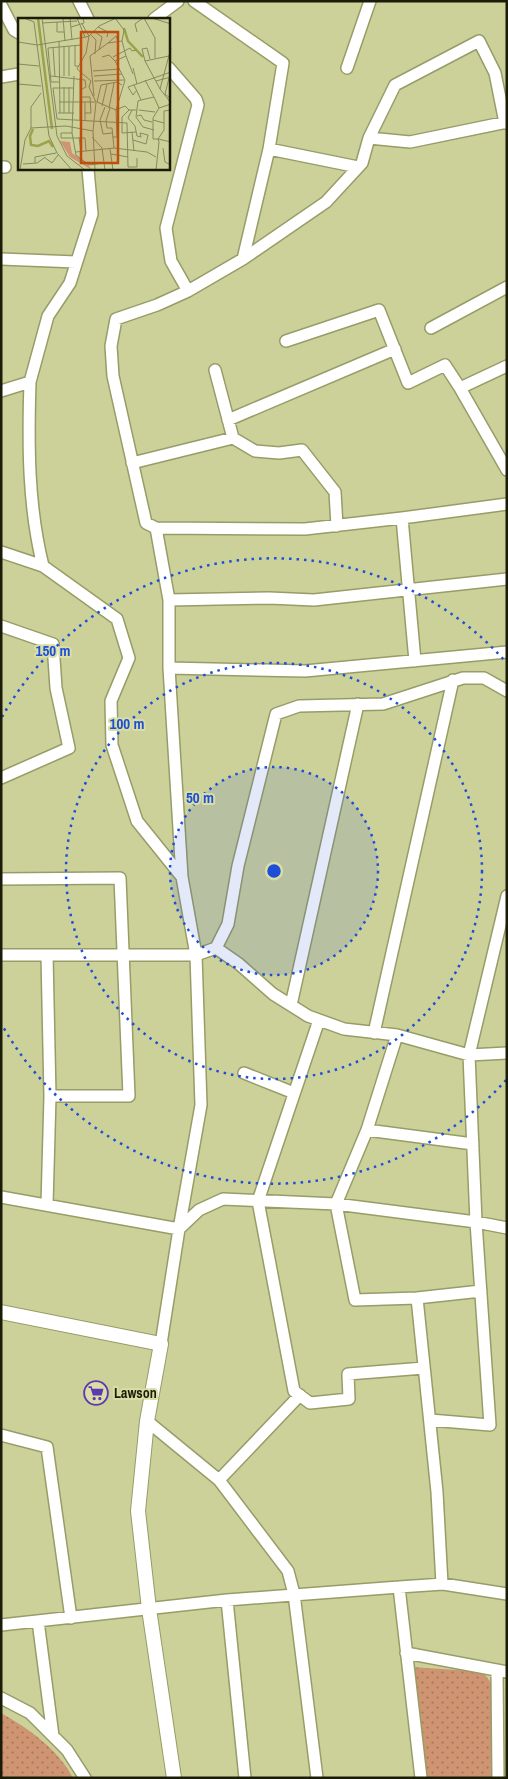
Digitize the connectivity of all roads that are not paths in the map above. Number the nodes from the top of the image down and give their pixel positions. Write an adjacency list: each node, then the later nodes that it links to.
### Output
1 (79, 1): 6 (street)
2 (178, 1): 7 (street)
3 (194, 1): 15 (street)
4 (370, 1): 9 (street)
5 (1, 5): 8 (street)
6 (88, 18)
7 (155, 18)
8 (18, 32)
9 (347, 68)
10 (170, 69): 22 (street)
11 (18, 74): 12 (street)
12 (1, 77)
13 (506, 123): 14 (street); 14 (street)
14 (369, 138): 16 (street)
15 (269, 149): 16 (street); 18 (street)
16 (358, 167): 18 (street)
17 (88, 170): 20 (street)
18 (243, 259): 22 (street)
19 (1, 260): 20 (street)
20 (76, 262): 28 (street)
21 (507, 287): 23 (street)
22 (188, 291): 33 (street)
23 (431, 328)
24 (286, 341): 25 (street)
25 (395, 349): 29 (street); 31 (street)
26 (507, 366): 29 (street)
27 (215, 370): 31 (street)
28 (30, 382): 30 (street); 40 (street)
29 (460, 388): 34 (street)
30 (1, 391)
31 (228, 420): 32 (street)
32 (233, 438): 33 (street); 37 (street)
33 (132, 463): 38 (street)
34 (507, 470)
35 (507, 504): 36 (street)
36 (402, 518): 37 (street); 42 (street)
37 (337, 526): 38 (street)
38 (156, 528): 43 (street)
39 (1, 552): 40 (street)
40 (43, 566): 52 (street)
41 (507, 579): 42 (street)
42 (408, 590): 43 (street); 46 (street)
43 (169, 600): 47 (street)
44 (1, 626): 51 (street)
45 (507, 652): 46 (street)
46 (415, 661): 47 (street)
47 (169, 668): 52 (street)
48 (453, 680): 49 (street); 50 (street); 62 (street)
49 (507, 691)
50 (358, 704): 55 (street); 60 (street)
51 (1, 778)
52 (182, 877): 59 (street)
53 (1, 879): 58 (street)
54 (507, 896): 65 (street)
55 (216, 948): 59 (street); 60 (street)
56 (1, 955): 57 (street)
57 (47, 955): 58 (street); 68 (street)
58 (123, 955): 59 (street); 68 (street)
59 (196, 955): 77 (street)
60 (290, 1005): 61 (street)
61 (319, 1020): 62 (street); 67 (street)
62 (374, 1033): 63 (street)
63 (398, 1036): 65 (street); 69 (street)
64 (507, 1053): 65 (street)
65 (469, 1055): 70 (street)
66 (244, 1073): 67 (street)
67 (294, 1093): 72 (street)
68 (50, 1096): 74 (street)
69 (367, 1130): 70 (street); 73 (street)
70 (473, 1144): 75 (street)
71 (1, 1197): 74 (street)
72 (258, 1201): 73 (street); 77 (street); 83 (street)
73 (336, 1204): 75 (street); 79 (street)
74 (46, 1205): 77 (street)
75 (476, 1222): 76 (street); 78 (street)
76 (507, 1228)
77 (179, 1229): 81 (street)
78 (481, 1291): 79 (street); 84 (street)
79 (418, 1298): 82 (street)
80 (1, 1312): 81 (street)
81 (161, 1344): 85 (street)
82 (424, 1368): 83 (street); 84 (street)
83 (300, 1395): 87 (street)
84 (430, 1420): 88 (street)
85 (147, 1421): 87 (street); 93 (street)
86 (1, 1435): 94 (street)
87 (219, 1480): 90 (street)
88 (442, 1584): 89 (street); 91 (street)
89 (399, 1586): 90 (street); 97 (street)
90 (294, 1594): 92 (street); 104 (street)
91 (507, 1594)
92 (227, 1600): 93 (street); 103 (street)
93 (149, 1609): 94 (street); 102 (street)
94 (71, 1618): 95 (street)
95 (38, 1622): 96 (street); 100 (street)
96 (1, 1625)
97 (406, 1653): 98 (street); 105 (street)
98 (502, 1671): 106 (street)
99 (1, 1698): 100 (street)
100 (54, 1736): 101 (street)
101 (85, 1778)
102 (174, 1778)
103 (245, 1778)
104 (317, 1778)
105 (421, 1778)
106 (498, 1778)

